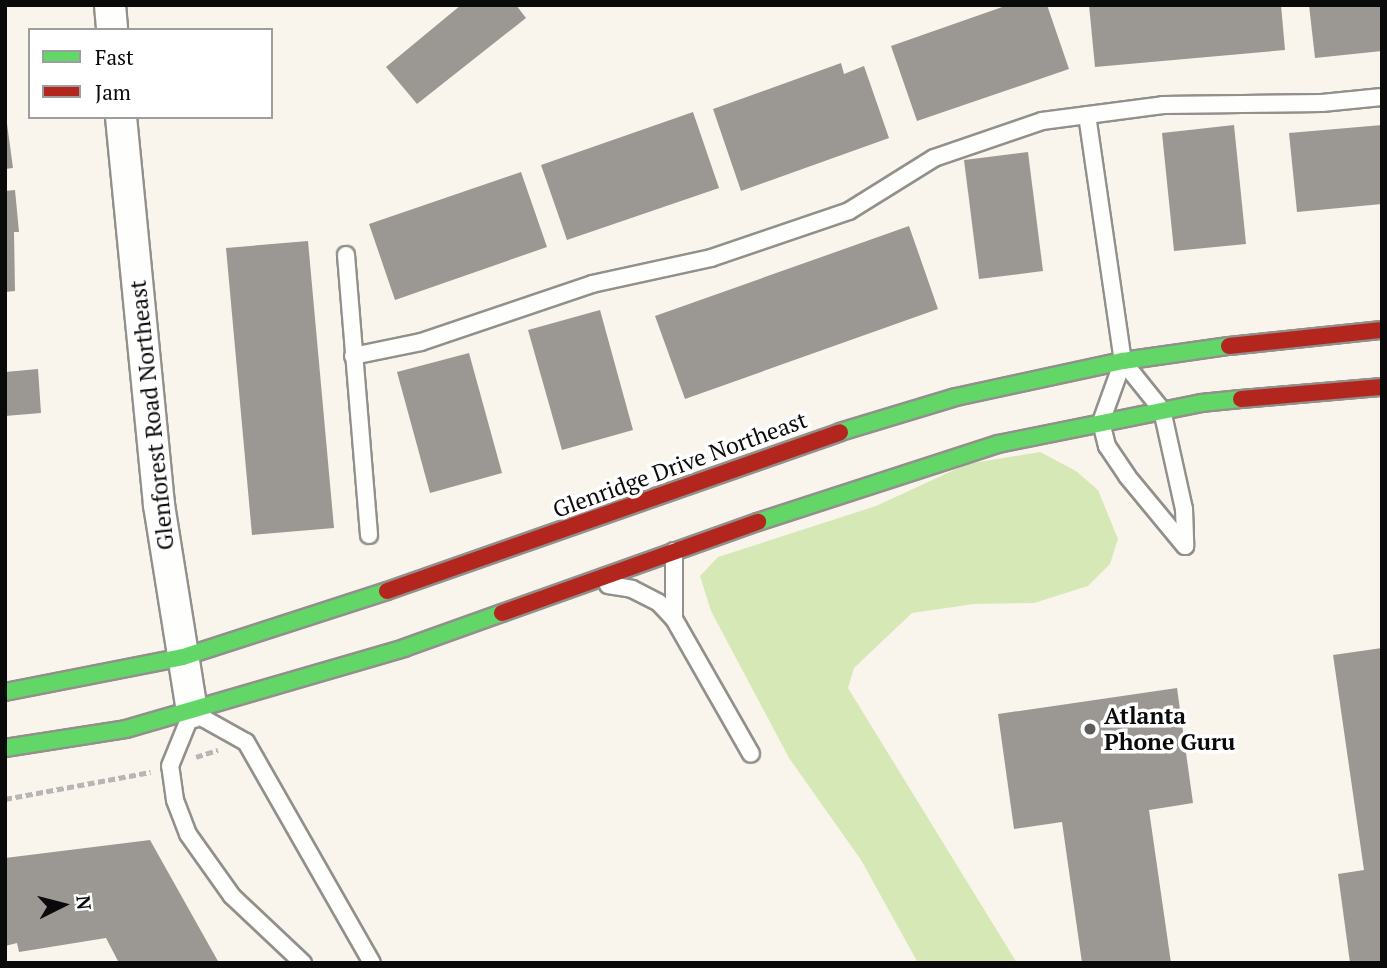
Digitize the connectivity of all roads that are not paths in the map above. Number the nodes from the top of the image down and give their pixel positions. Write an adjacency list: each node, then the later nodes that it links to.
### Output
1 (110, 5): 2 (street)
2 (113, 28)
3 (1382, 97): 4 (lane)
4 (1087, 115): 8 (lane); 9 (lane)
5 (121, 119): 17 (street, Glenforest Road Northeast)
6 (346, 255): 8 (lane)
7 (1382, 330): 9 (main road, Glenridge Drive Northeast)
8 (353, 356): 13 (lane)
9 (1123, 361): 11 (lane); 12 (lane); 17 (main road, Glenridge Drive Northeast)
10 (1382, 387): 11 (main road)
11 (1161, 410): 12 (main road); 12 (lane)
12 (1101, 422): 14 (main road)
13 (369, 535)
14 (674, 551): 15 (main road); 16 (lane)
15 (589, 581): 16 (lane); 19 (main road)
16 (674, 619): 21 (lane)
17 (183, 657): 18 (main road, Glenridge Drive Northeast); 19 (street, Glenforest Road Northeast)
18 (5, 692)
19 (192, 712): 20 (main road); 22 (lane); 23 (lane)
20 (5, 748)
21 (751, 754)
22 (303, 963)
23 (372, 963)

